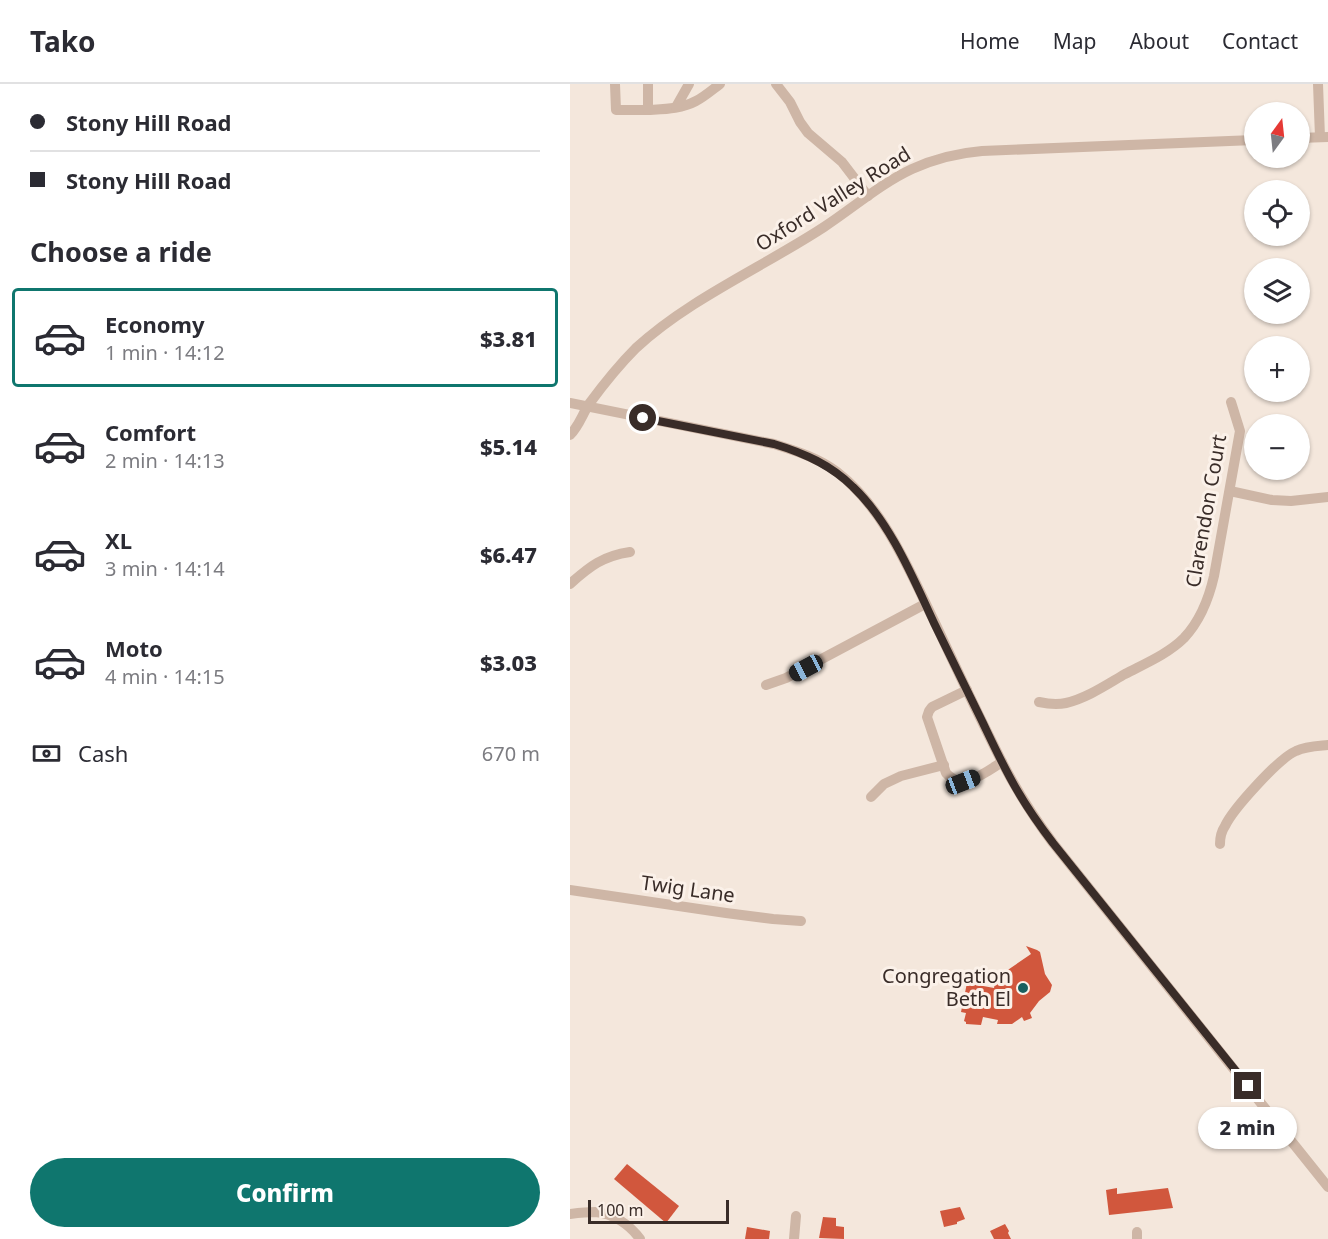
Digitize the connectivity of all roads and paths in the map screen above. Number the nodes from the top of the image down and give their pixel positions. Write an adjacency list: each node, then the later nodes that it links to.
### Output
1 (615, 84): 8 (street)
2 (648, 84): 8 (street)
3 (689, 84): 7 (street)
4 (720, 84): 7 (street)
5 (776, 84): 11 (street)
6 (1318, 84): 9 (street)
7 (676, 107): 8 (street)
8 (648, 110)
9 (1324, 137)
10 (1244, 140): 11 (street, Oxford Valley Road)
11 (868, 196): 14 (street, Oxford Valley Road)
12 (1231, 402): 16 (street, Clarendon Court)
13 (570, 403): 14 (street)
14 (588, 407): 15 (street, Oxford Valley Road); 20 (street)
15 (570, 435)
16 (1230, 491): 17 (street); 23 (street, Clarendon Court)
17 (1328, 497)
18 (630, 552): 19 (street)
19 (570, 584)
20 (925, 604): 21 (street); 22 (street)
21 (765, 685)
22 (967, 690): 25 (street); 26 (street)
23 (1039, 702)
24 (1328, 745): 28 (street)
25 (1002, 762): 26 (street); 31 (street)
26 (944, 765): 27 (street)
27 (871, 797)
28 (1220, 844)
29 (570, 890): 30 (street, Twig Lane)
30 (801, 921)
31 (1328, 1187)
32 (570, 1214): 34 (street)
33 (796, 1216): 35 (street)
34 (640, 1239)
35 (794, 1239)

